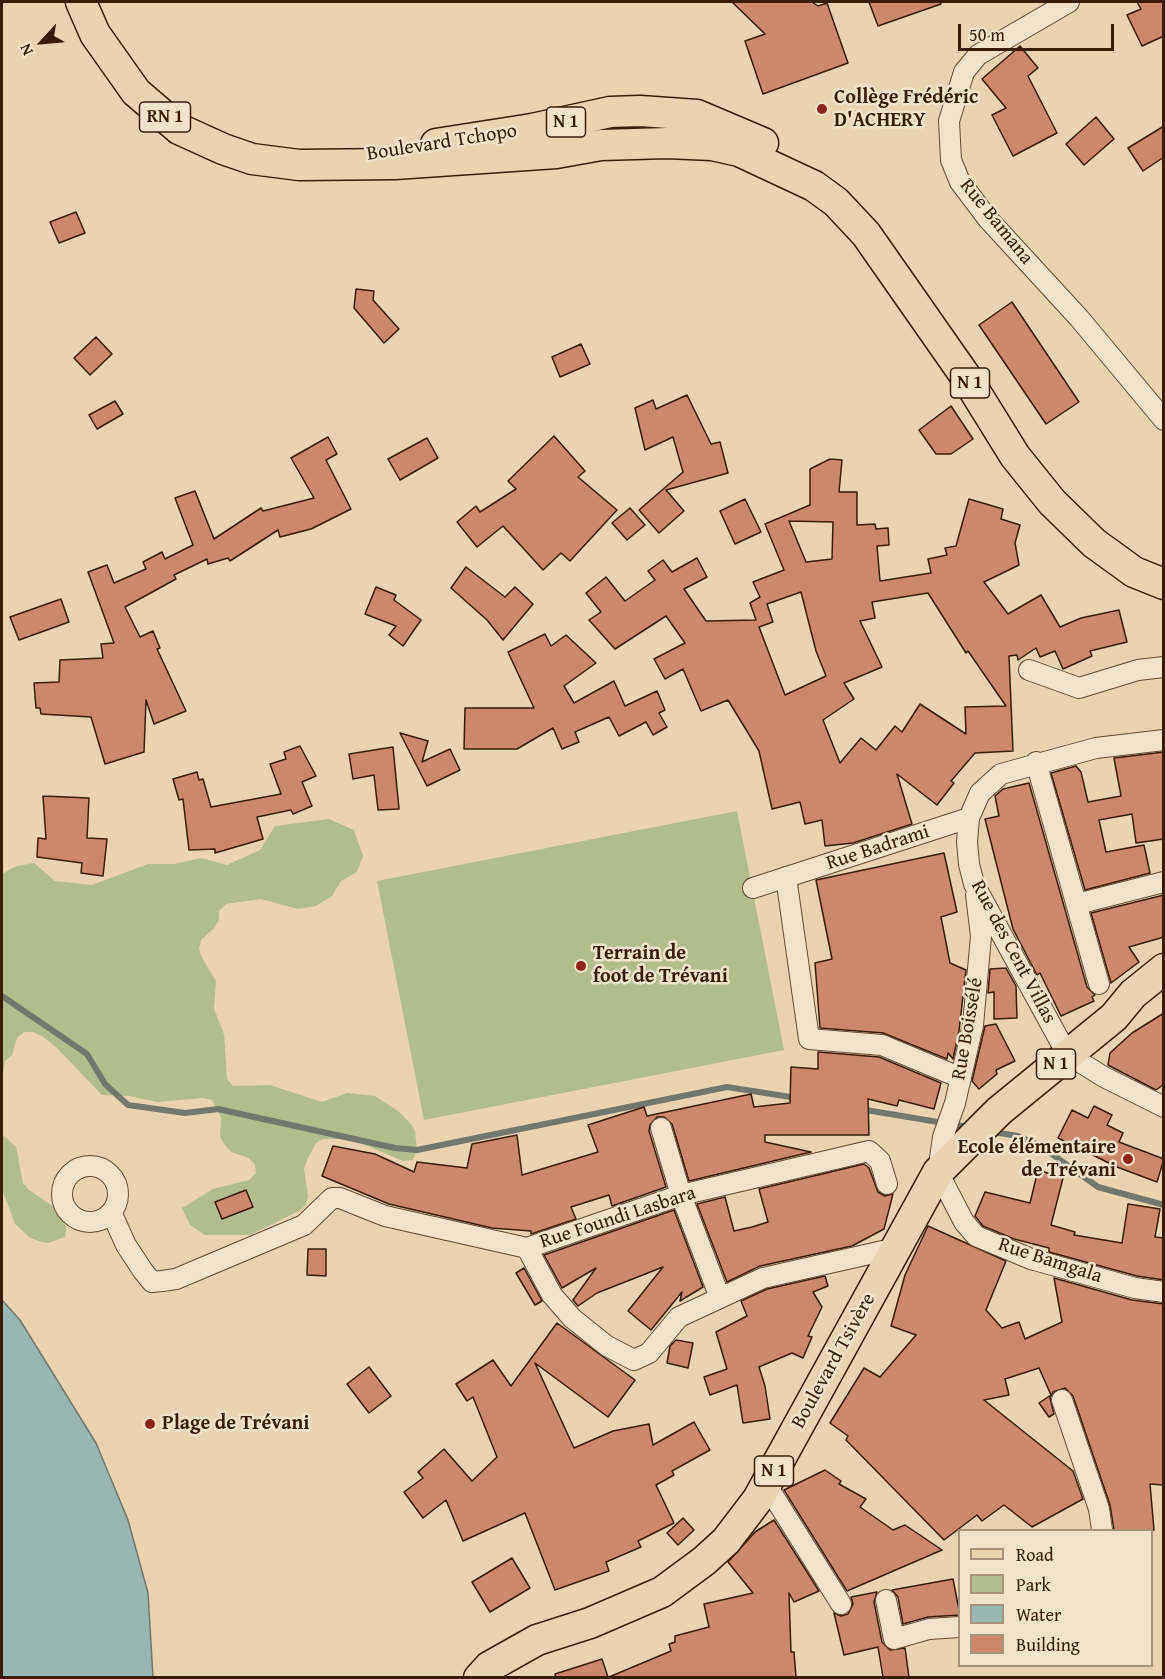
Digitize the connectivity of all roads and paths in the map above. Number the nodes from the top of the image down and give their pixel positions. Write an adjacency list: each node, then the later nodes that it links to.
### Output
1 (81, 2): 5 (main road, Boulevard Tchopo / RN 1)
2 (1069, 2): 7 (street, Rue Bamana)
3 (697, 115): 4 (main road); 5 (main road, Boulevard Tchopo / N 1); 6 (main road, Boulevard Tchopo / N 1)
4 (601, 146): 5 (main road, Boulevard Tchopo / N 1); 6 (main road, Boulevard Tchopo / N 1)
5 (300, 165)
6 (814, 186): 8 (main road, Boulevard Tchopo / N 1)
7 (1164, 420)
8 (1164, 584)
9 (1164, 667): 10 (street)
10 (1029, 670)
11 (1164, 740): 12 (street, Rue des Cent Villas)
12 (1036, 762): 13 (street, Rue des Cent Villas); 18 (street)
13 (969, 818): 14 (street, Rue Badrami); 16 (street, Rue des Cent Villas)
14 (786, 877): 17 (street, Rue Badrami); 24 (street)
15 (1164, 882): 18 (street)
16 (975, 884): 23 (street, Rue des Cent Villas); 24 (street, Rue Boissélé)
17 (753, 888)
18 (1077, 904): 20 (street)
19 (1164, 969): 22 (main road, N 1)
20 (1099, 984)
21 (1164, 986): 22 (main road, N 1)
22 (1114, 1017): 23 (main road, N 1)
23 (1068, 1054): 25 (street); 27 (main road, N 1)
24 (961, 1078): 27 (street, Rue Boissélé)
25 (1164, 1107)
26 (661, 1128): 29 (street)
27 (947, 1154): 32 (main road, Boulevard Tsivère / N 1); 33 (street, Rue Bamgala)
28 (886, 1184): 29 (street, Rue Foundi Lasbara)
29 (681, 1195): 31 (street, Rue Foundi Lasbara); 34 (street)
30 (112, 1214): 31 (street, Rue Foundi Lasbara)
31 (527, 1248): 34 (street)
32 (896, 1248): 34 (street); 36 (main road, Boulevard Tsivère / N 1)
33 (1164, 1292)
34 (720, 1298)
35 (1062, 1400): 37 (street)
36 (766, 1484): 39 (street); 41 (main road, Boulevard Tsivère / N 1)
37 (1102, 1529)
38 (886, 1600): 40 (street)
39 (841, 1605)
40 (958, 1627)
41 (479, 1677)

